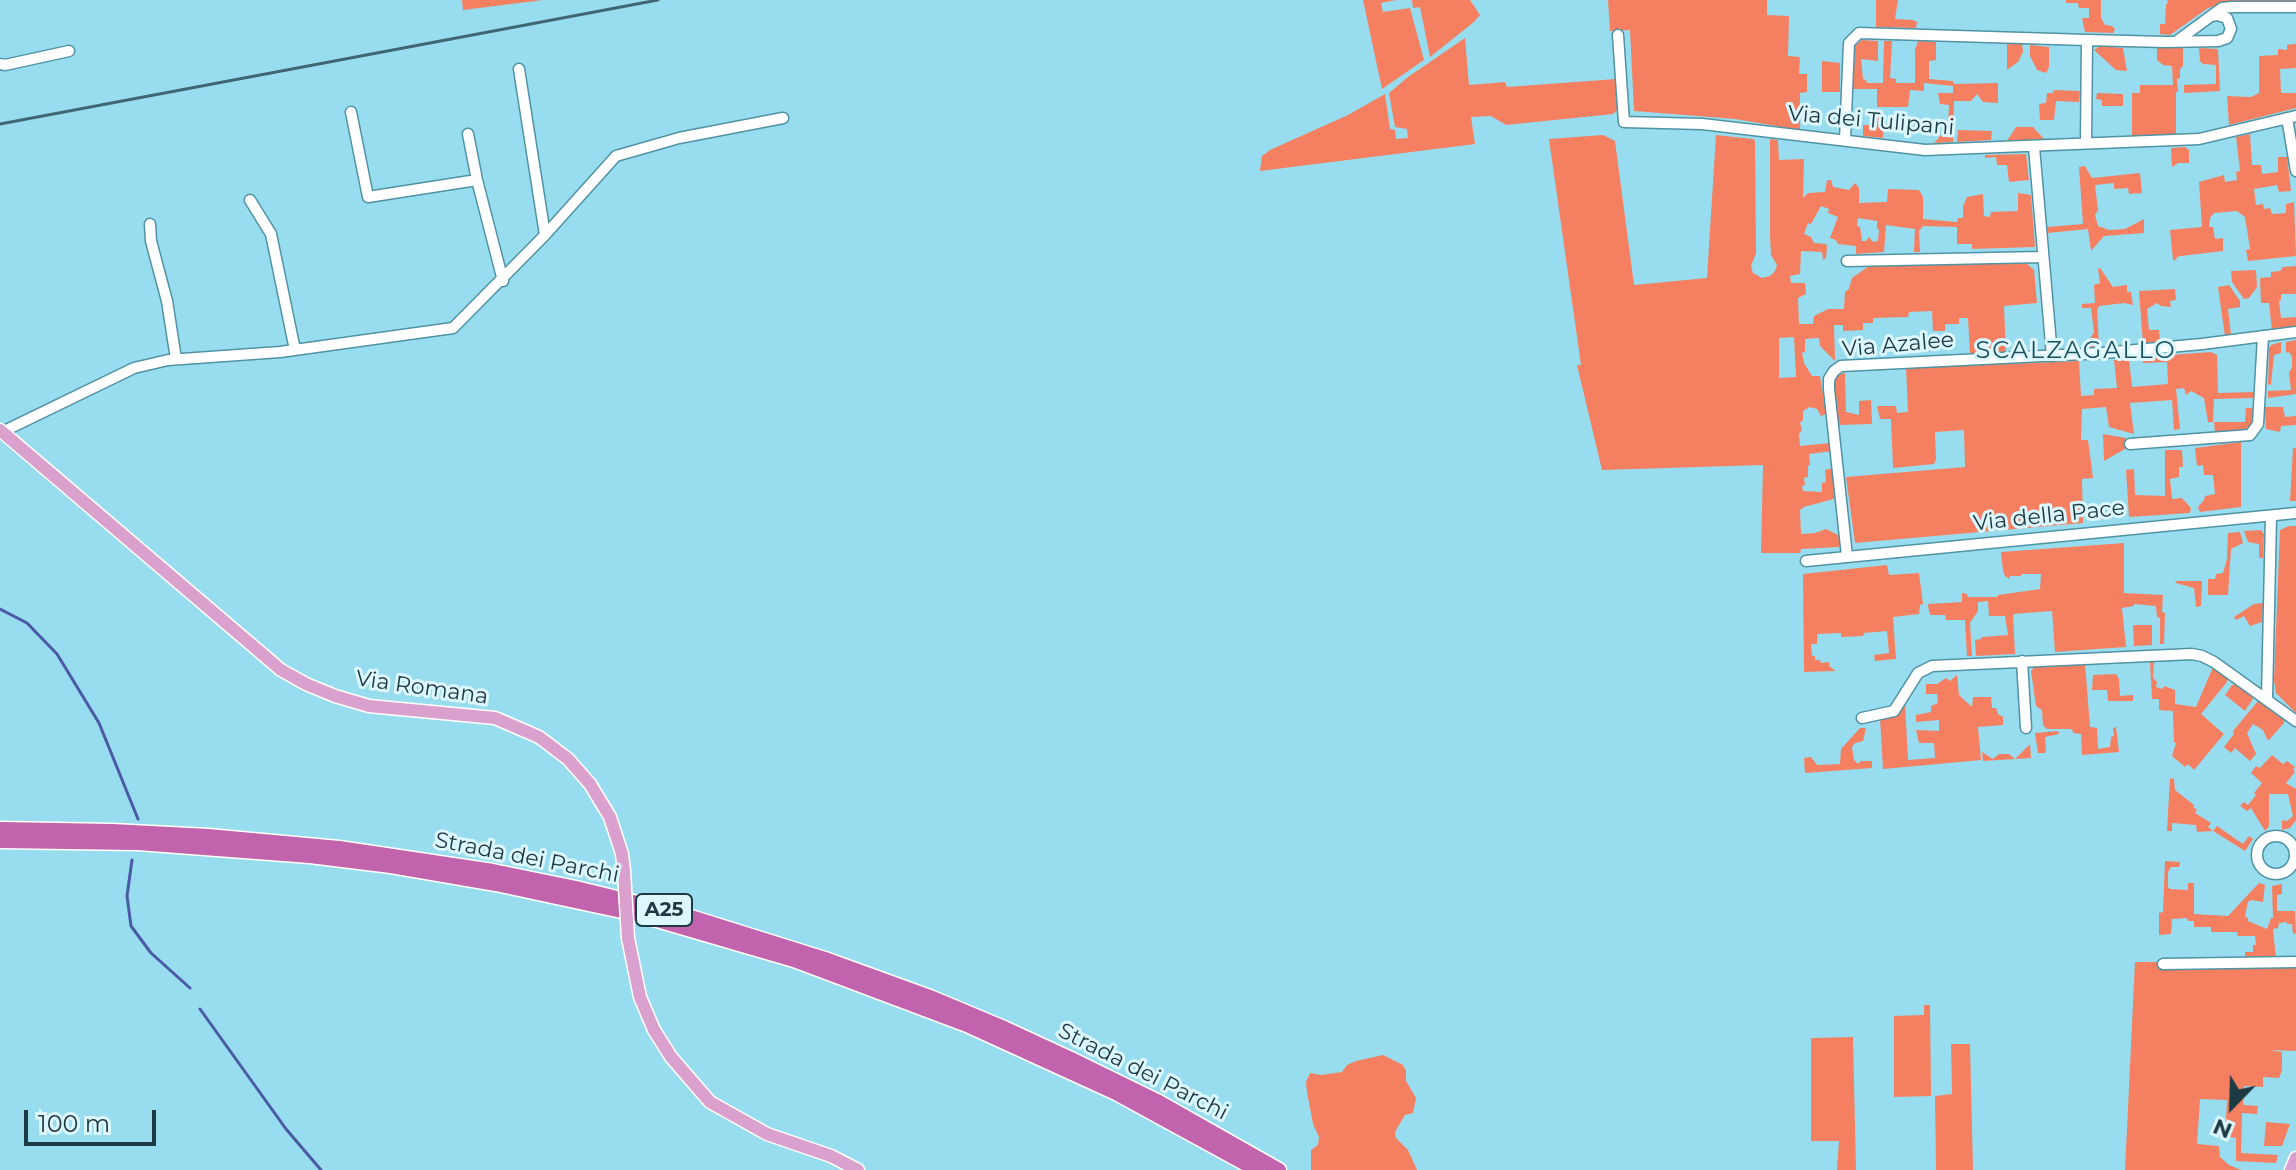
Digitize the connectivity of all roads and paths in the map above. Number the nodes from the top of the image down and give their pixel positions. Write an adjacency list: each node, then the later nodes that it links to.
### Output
1 (2296, 7): 2 (street)
2 (2211, 16): 5 (street); 5 (street)
3 (1618, 35): 13 (street, Via dei Tulipani)
4 (2087, 40): 5 (street); 13 (street); 14 (street)
5 (2177, 41)
6 (69, 51): 7 (street)
7 (0, 64)
8 (519, 69): 20 (street)
9 (351, 112): 17 (street)
10 (2291, 117): 14 (street, Via dei Tulipani); 16 (street)
11 (783, 118): 20 (street)
12 (468, 134): 17 (street)
13 (1845, 140): 15 (street, Via dei Tulipani)
14 (2086, 143): 15 (street, Via dei Tulipani)
15 (2034, 147): 21 (street)
16 (2296, 171)
17 (477, 180): 23 (street)
18 (250, 200): 26 (street)
19 (150, 224): 28 (street)
20 (545, 235): 23 (street)
21 (2042, 257): 22 (street); 27 (street)
22 (1847, 261)
23 (503, 280): 26 (street)
24 (2296, 332): 25 (street, Via Azalee)
25 (2263, 336): 27 (street, Via Azalee); 30 (street)
26 (295, 350): 28 (street)
27 (2052, 356): 33 (street, Via Azalee)
28 (176, 359): 29 (street)
29 (1, 432): 46 (main road, Via Romana, bridge)
30 (2130, 444)
31 (2296, 513): 32 (street, Via della Pace)
32 (2271, 516): 33 (street, Via della Pace); 36 (street)
33 (1847, 556): 34 (street, Via della Pace)
34 (1806, 561)
35 (2022, 661): 36 (street); 37 (street); 39 (street)
36 (2267, 698): 38 (street)
37 (1862, 718)
38 (2296, 721)
39 (2026, 728)
40 (0, 829): 48 (highway, Strada dei Parchi / A25)
41 (2296, 830): 42 (street)
42 (2288, 840)
43 (0, 841): 47 (highway, Strada dei Parchi / A25)
44 (2296, 962): 45 (street)
45 (2163, 964)
46 (858, 1170)
47 (1257, 1170)
48 (1279, 1170)

